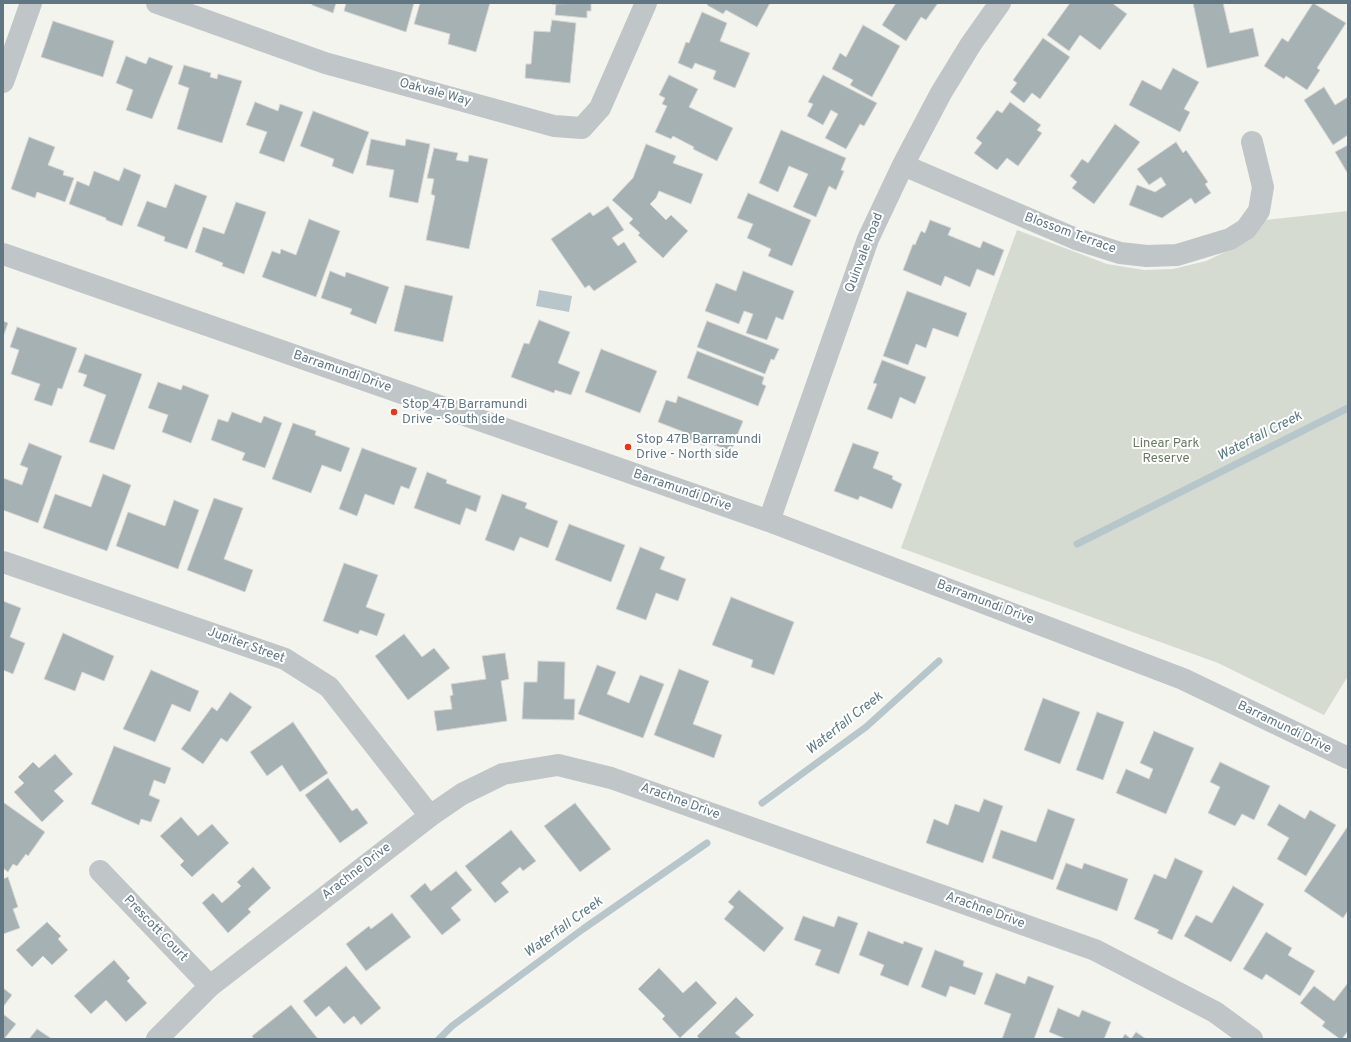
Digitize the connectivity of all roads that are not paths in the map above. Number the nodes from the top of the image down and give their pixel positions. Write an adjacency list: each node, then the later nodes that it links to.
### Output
1 (30, 3): 5 (street)
2 (156, 3): 3 (street, Oakvale Way)
3 (646, 3)
4 (1000, 3): 7 (street, Quinvale Road)
5 (3, 82)
6 (1252, 142): 7 (street, Blossom Terrace)
7 (902, 165): 9 (street, Quinvale Road)
8 (3, 254): 9 (street, Barramundi Drive)
9 (769, 521): 11 (street, Barramundi Drive)
10 (3, 562): 12 (street, Jupiter Street)
11 (1348, 758)
12 (430, 816): 14 (street, Arachne Drive); 16 (street, Arachne Drive)
13 (100, 871): 14 (street, Prescott Court)
14 (210, 986): 15 (street, Arachne Drive)
15 (157, 1039)
16 (1252, 1039)

